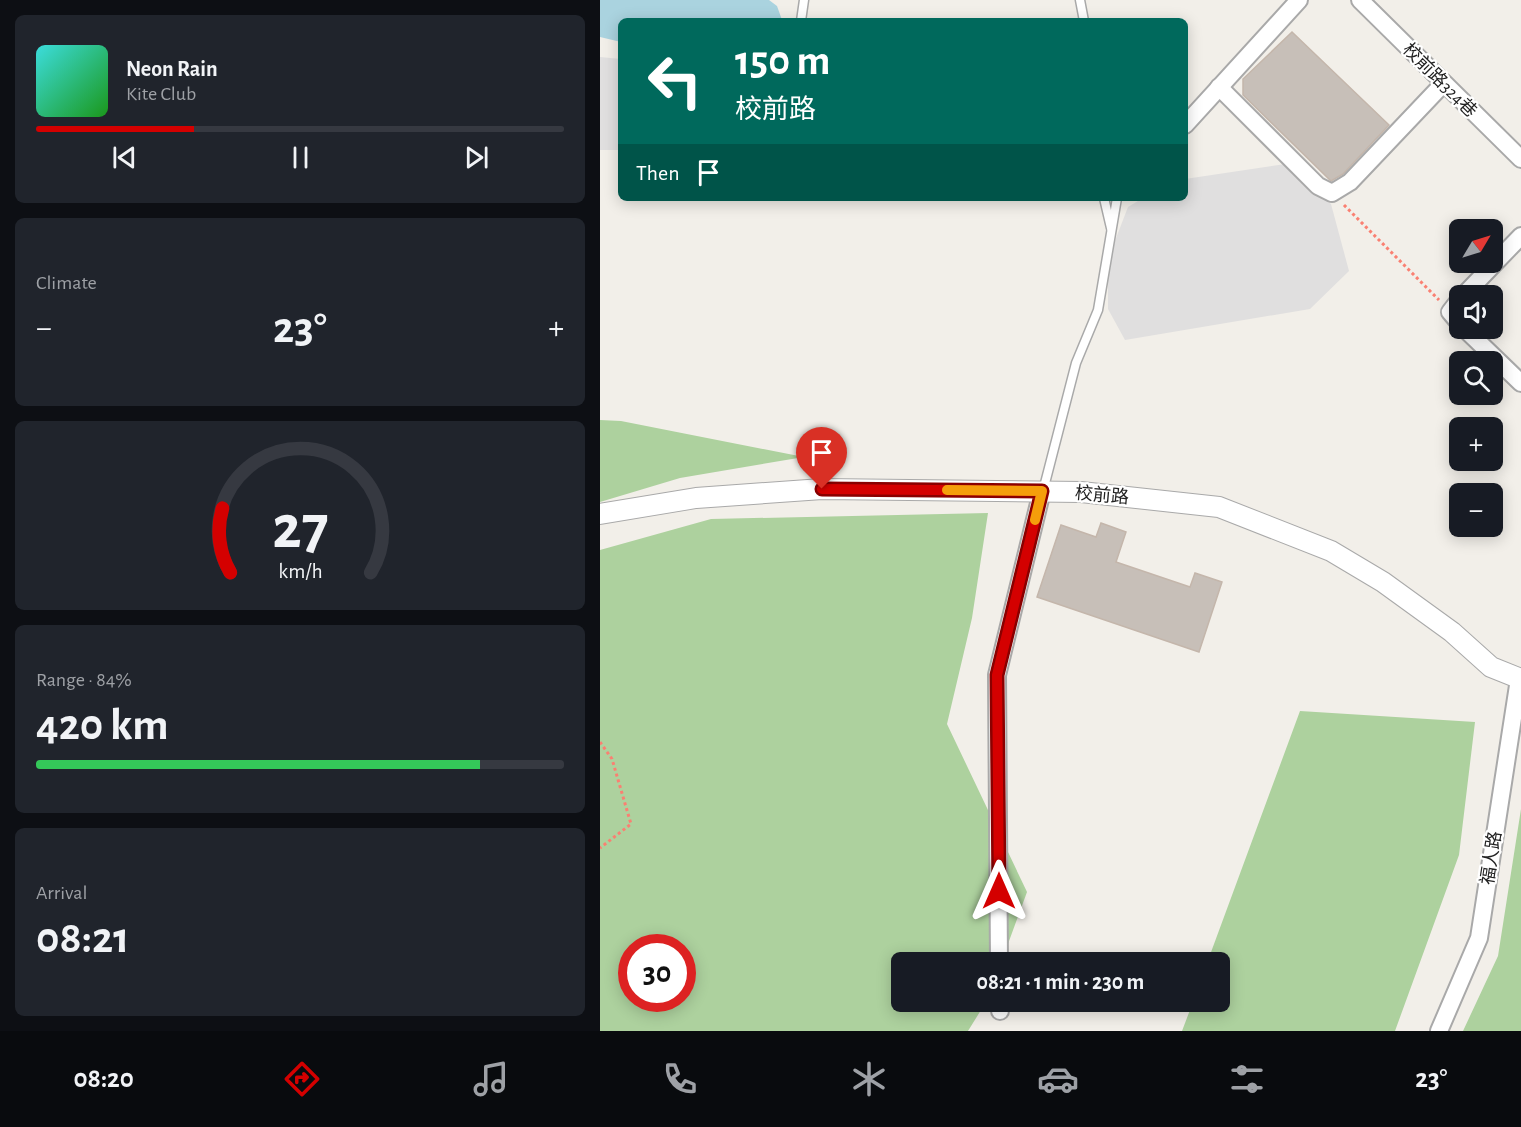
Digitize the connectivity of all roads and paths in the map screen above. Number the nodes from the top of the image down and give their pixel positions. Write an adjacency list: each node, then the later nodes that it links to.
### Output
1 (804, 0): 5 (lane)
2 (1080, 0): 6 (lane)
3 (1299, 0): 8 (street)
4 (1360, 0): 7 (street, 校前路324巷)
5 (801, 18)
6 (1083, 18)
7 (1443, 84): 10 (street, 校前路324巷); 11 (street)
8 (1219, 87): 9 (street); 11 (street)
9 (1188, 122)
10 (1521, 159)
11 (1332, 193): 17 (path)
12 (1105, 201): 14 (lane)
13 (1117, 201): 14 (lane)
14 (1113, 234): 20 (lane)
15 (1521, 236): 16 (street)
16 (1474, 285)
17 (1449, 305)
18 (1475, 339): 19 (street)
19 (1521, 383)
20 (1042, 491): 21 (street, 校前路); 22 (street, 校前路); 25 (street)
21 (600, 514)
22 (1520, 679): 26 (street, 福人路)
23 (600, 742): 24 (path)
24 (600, 849)
25 (999, 952)
26 (1439, 1031)

